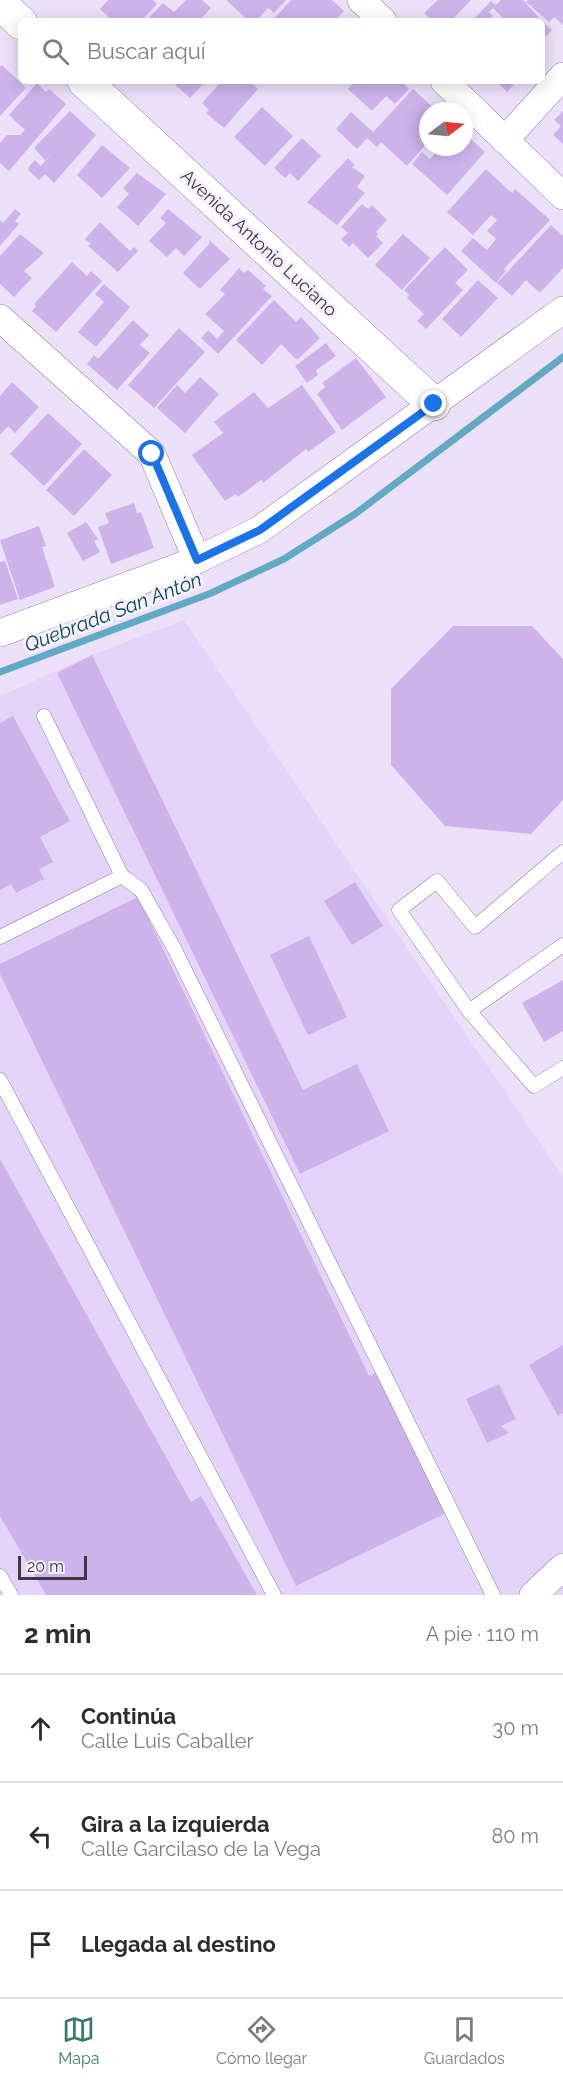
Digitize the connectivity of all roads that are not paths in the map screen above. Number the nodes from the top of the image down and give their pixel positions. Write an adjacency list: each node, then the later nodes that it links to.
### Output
1 (361, 0): 3 (street)
2 (0, 3): 4 (street)
3 (380, 18)
4 (18, 20)
5 (563, 76): 8 (street)
6 (87, 84): 12 (street, Avenida Antonio Luciano)
7 (447, 84): 8 (street)
8 (505, 140): 9 (street)
9 (563, 196)
10 (563, 310): 12 (street)
11 (3, 326): 13 (street)
12 (434, 404): 13 (street)
13 (197, 560): 14 (street)
14 (0, 633)
15 (44, 716): 17 (lane)
16 (563, 852): 20 (lane)
17 (122, 876): 18 (lane); 27 (lane)
18 (0, 937)
19 (563, 945): 20 (lane)
20 (469, 1011): 21 (lane)
21 (563, 1068)
22 (0, 1080): 26 (lane)
23 (563, 1567): 28 (street)
24 (0, 1576): 25 (lane)
25 (11, 1595)
26 (274, 1595)
27 (493, 1595)
28 (533, 1595)

